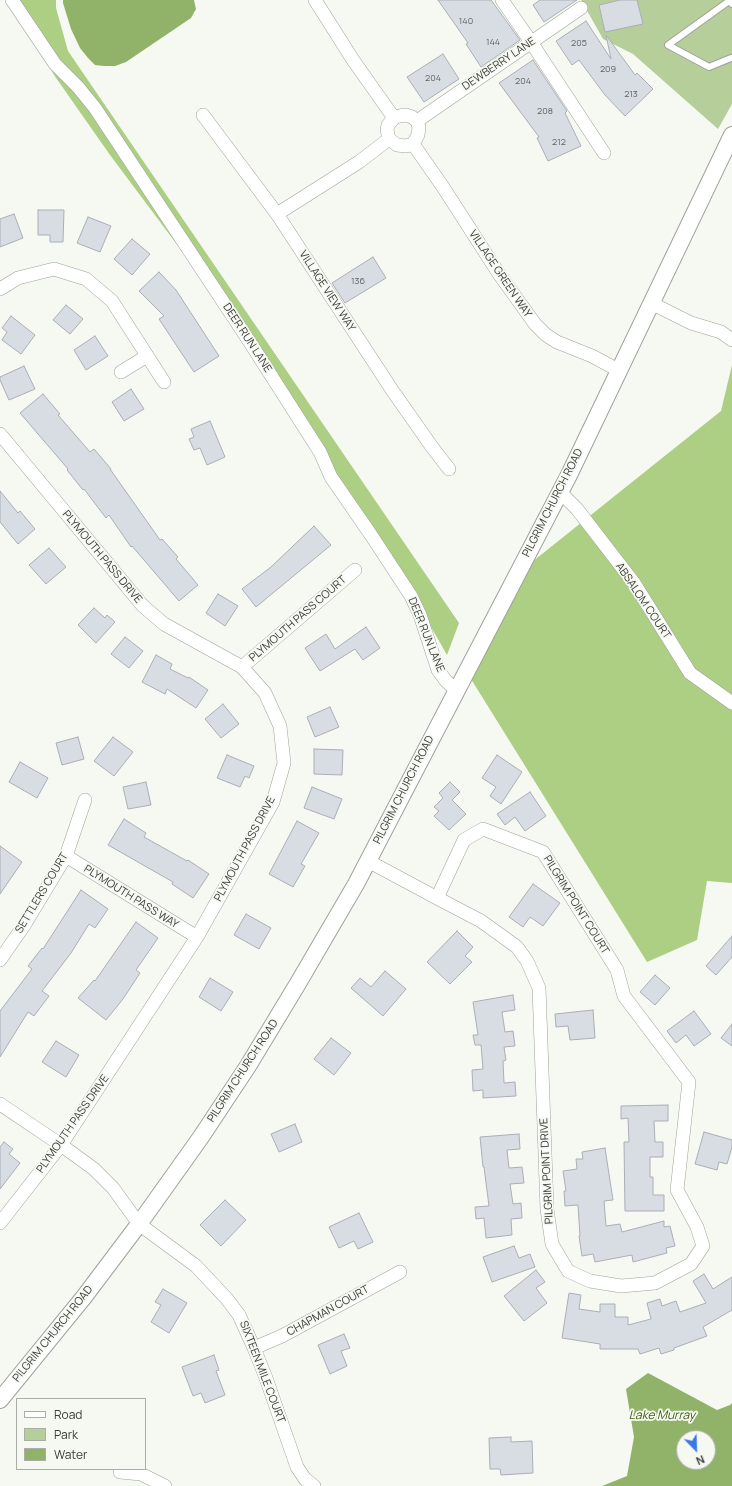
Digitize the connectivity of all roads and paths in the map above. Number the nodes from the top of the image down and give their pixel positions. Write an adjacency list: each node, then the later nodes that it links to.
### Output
1 (12, 0): 28 (street, DEER RUN LANE)
2 (315, 0): 9 (street)
3 (502, 0): 6 (street)
4 (732, 4): 7 (lane)
5 (581, 8): 6 (street, DEWBERRY LANE)
6 (531, 42): 10 (street, DEWBERRY LANE); 14 (street)
7 (732, 57)
8 (203, 115): 15 (street, VILLAGE VIEW WAY)
9 (394, 118): 10 (street); 12 (street)
10 (417, 121): 13 (street)
11 (732, 135): 17 (street, PILGRIM CHURCH ROAD)
12 (389, 139): 13 (street); 15 (street)
13 (413, 144): 20 (street, VILLAGE GREEN WAY)
14 (604, 153)
15 (277, 214): 24 (street, VILLAGE VIEW WAY)
16 (0, 289): 19 (street)
17 (651, 302): 18 (street); 20 (street, PILGRIM CHURCH ROAD)
18 (732, 340)
19 (147, 356): 21 (street); 22 (street)
20 (618, 370): 25 (street, PILGRIM CHURCH ROAD)
21 (122, 372)
22 (164, 382)
23 (0, 434): 27 (street, PLYMOUTH PASS DRIVE)
24 (449, 469)
25 (560, 492): 28 (street, PILGRIM CHURCH ROAD); 29 (street, ABSALOM COURT)
26 (355, 570): 27 (street, PLYMOUTH PASS COURT)
27 (242, 667): 34 (street, PLYMOUTH PASS DRIVE)
28 (456, 690): 32 (street, PILGRIM CHURCH ROAD)
29 (732, 703)
30 (85, 800): 31 (street, SETTLERS COURT)
31 (66, 856): 34 (street, PLYMOUTH PASS WAY); 35 (street, SETTLERS COURT)
32 (368, 861): 33 (street, PILGRIM POINT DRIVE); 40 (street, PILGRIM CHURCH ROAD)
33 (437, 898): 36 (street, PILGRIM POINT COURT); 36 (street, PILGRIM POINT DRIVE)
34 (197, 937): 38 (street, PLYMOUTH PASS DRIVE)
35 (0, 960)
36 (689, 1082)
37 (0, 1104): 38 (street, SIXTEEN MILE COURT)
38 (62, 1145): 39 (street, PLYMOUTH PASS DRIVE); 40 (street, SIXTEEN MILE COURT)
39 (0, 1224)
40 (139, 1224): 42 (street, SIXTEEN MILE COURT); 43 (street, PILGRIM CHURCH ROAD)
41 (400, 1272): 42 (street, CHAPMAN COURT)
42 (254, 1348): 46 (street, SIXTEEN MILE COURT)
43 (0, 1400)
44 (120, 1472): 45 (street)
45 (165, 1486)
46 (314, 1486)

